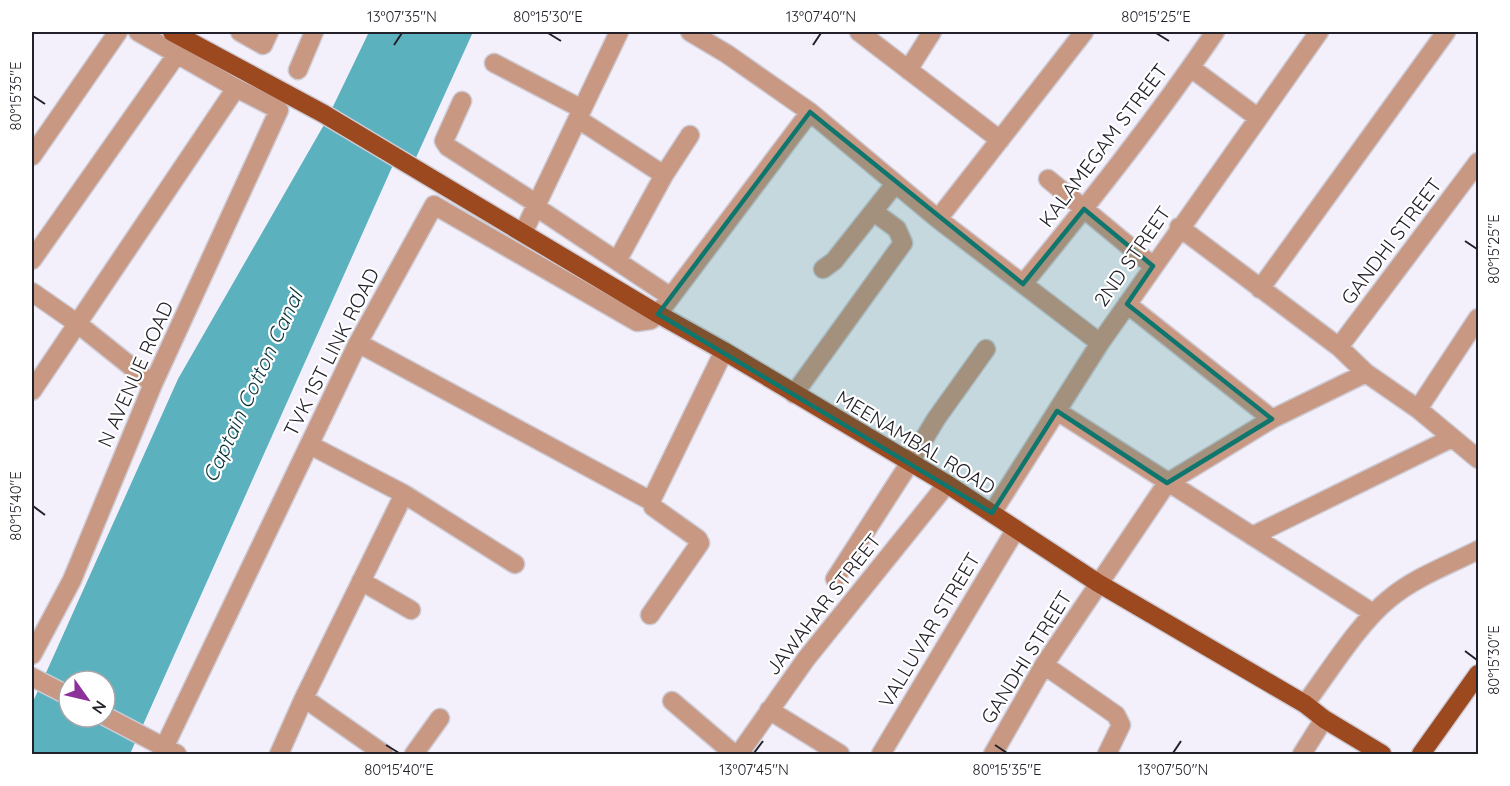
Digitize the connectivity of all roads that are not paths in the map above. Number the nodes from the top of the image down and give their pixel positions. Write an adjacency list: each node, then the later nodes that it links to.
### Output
1 (118, 32): 28 (street)
2 (138, 32): 16 (street)
3 (172, 32): 38 (main road, MEENAMBAL ROAD)
4 (240, 32): 5 (street)
5 (269, 32)
6 (314, 32): 19 (street)
7 (619, 32): 24 (street)
8 (690, 32): 15 (street)
9 (859, 32): 20 (street)
10 (932, 32): 20 (street)
11 (1084, 32): 27 (street)
12 (1215, 32): 18 (street, KALAMEGAM STREET)
13 (1319, 32): 25 (street, 2ND STREET)
14 (1446, 32): 44 (street)
15 (721, 39): 23 (street)
16 (177, 54): 21 (street); 39 (street)
17 (494, 63): 24 (street)
18 (1191, 68): 25 (street); 34 (street, KALAMEGAM STREET)
19 (298, 70)
20 (908, 70): 27 (street)
21 (236, 88): 50 (street); 57 (street, N AVENUE ROAD)
22 (462, 101): 33 (street)
23 (810, 112): 32 (street); 46 (street)
24 (580, 114): 30 (street); 33 (street)
25 (1257, 117): 37 (street, 2ND STREET)
26 (690, 135): 30 (street)
27 (1000, 140): 36 (street)
28 (32, 156)
29 (1479, 162): 53 (street, GANDHI STREET)
30 (664, 175): 40 (street)
31 (1048, 179): 34 (street)
32 (896, 184): 35 (street); 36 (street)
33 (537, 205): 38 (street); 40 (street)
34 (1084, 209): 41 (street); 43 (street, KALAMEGAM STREET)
35 (874, 212): 42 (street); 59 (street)
36 (938, 219): 43 (street)
37 (1179, 227): 41 (street, 2ND STREET); 44 (street)
38 (523, 233): 48 (main road, MEENAMBAL ROAD)
39 (32, 260)
40 (617, 261): 46 (street)
41 (1153, 266): 47 (street, 2ND STREET)
42 (823, 269)
43 (1023, 284): 52 (street)
44 (1260, 289): 53 (street)
45 (32, 292): 50 (street)
46 (671, 297): 48 (street)
47 (1127, 304): 52 (street, 2ND STREET); 62 (street)
48 (658, 314): 51 (street, TVK 1ST LINK ROAD); 55 (main road, MEENAMBAL ROAD)
49 (1479, 318): 60 (street)
50 (78, 324): 57 (street); 58 (street)
51 (358, 343): 64 (street, TVK 1ST LINK ROAD); 70 (street)
52 (1100, 343): 61 (street, 2ND STREET)
53 (1339, 347): 56 (street)
54 (986, 349): 66 (street)
55 (724, 351): 59 (main road, MEENAMBAL ROAD); 70 (street)
56 (1366, 373): 60 (street); 62 (street)
57 (153, 384): 82 (street, N AVENUE ROAD)
58 (32, 391)
59 (794, 394): 66 (main road, MEENAMBAL ROAD)
60 (1418, 409): 63 (street)
61 (1057, 411): 67 (street); 71 (street, 2ND STREET)
62 (1272, 419): 67 (street)
63 (1452, 438): 65 (street); 73 (street)
64 (310, 445): 69 (street); 94 (street, TVK 1ST LINK ROAD)
65 (1479, 459)
66 (909, 464): 68 (main road, MEENAMBAL ROAD); 76 (street)
67 (1167, 483): 73 (street); 78 (street, GANDHI STREET)
68 (947, 484): 71 (main road, MEENAMBAL ROAD); 90 (street, JAWAHAR STREET)
69 (404, 494): 75 (street); 77 (street)
70 (651, 501): 81 (street)
71 (992, 513): 72 (main road, MEENAMBAL ROAD)
72 (1016, 529): 78 (main road, MEENAMBAL ROAD); 101 (street, VALLUVAR STREET)
73 (1252, 536): 80 (street)
74 (1479, 550): 80 (street)
75 (515, 564)
76 (835, 579)
77 (362, 581): 79 (street); 87 (street)
78 (1098, 583): 83 (street, GANDHI STREET); 89 (main road, MEENAMBAL ROAD)
79 (411, 610)
80 (1373, 613): 89 (street)
81 (650, 615)
82 (32, 655)
83 (1044, 665): 102 (street, GANDHI STREET); 103 (street)
84 (1479, 674): 106 (main road)
85 (32, 677): 86 (street)
86 (57, 690)
87 (304, 698): 95 (street); 96 (street)
88 (672, 701): 98 (street)
89 (1305, 704): 92 (main road, MEENAMBAL ROAD)
90 (769, 710): 99 (street, JAWAHAR STREET); 100 (street)
91 (440, 718): 97 (street)
92 (1324, 719): 104 (street); 105 (main road, MEENAMBAL ROAD)
93 (117, 723): 94 (street)
94 (167, 752)
95 (279, 754)
96 (384, 754)
97 (414, 754)
98 (734, 754)
99 (739, 754)
100 (840, 754)
101 (881, 754)
102 (993, 754)
103 (1107, 754)
104 (1302, 754)
105 (1382, 754)
106 (1421, 754)

